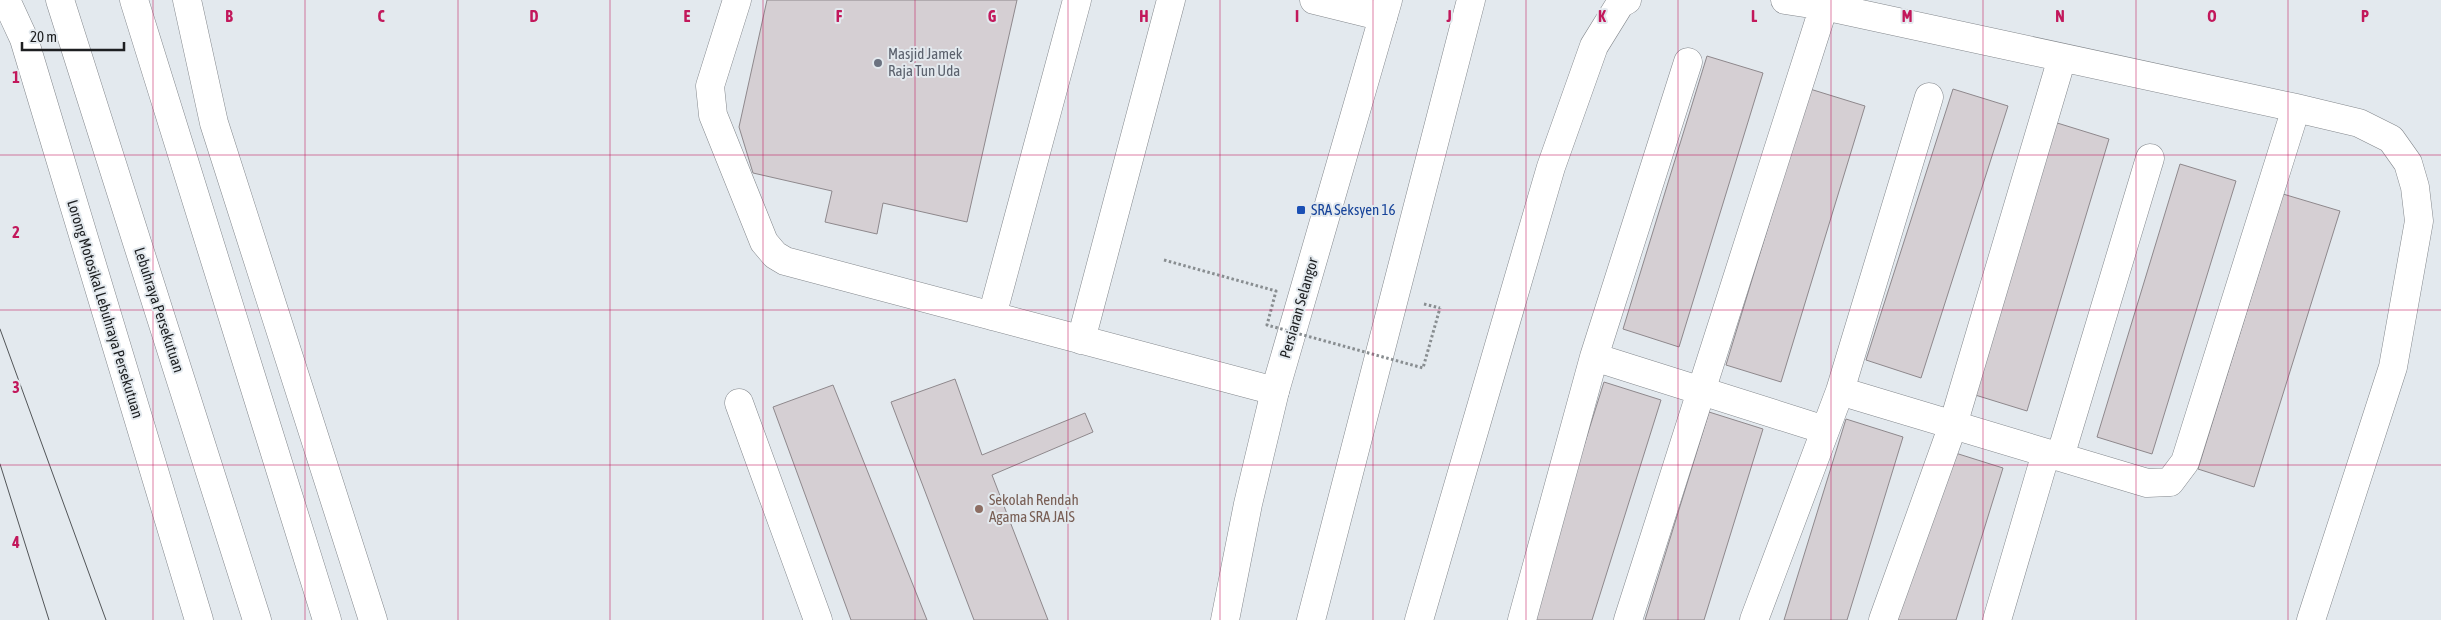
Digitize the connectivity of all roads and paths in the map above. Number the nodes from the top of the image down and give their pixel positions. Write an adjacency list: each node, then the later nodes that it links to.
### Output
1 (6, 0): 31 (main road, Lorong Motosikal Lebuhraya Persekutuan)
2 (60, 0): 32 (main road, Lebuhraya Persekutuan)
3 (134, 0): 33 (main road)
4 (187, 0): 34 (main road)
5 (737, 0): 21 (main road)
6 (1077, 0): 21 (main road)
7 (1171, 0): 22 (main road)
8 (1314, 0): 13 (main road)
9 (1471, 0): 37 (main road)
10 (1627, 0): 38 (main road)
11 (1785, 0): 12 (main road)
12 (1824, 6): 14 (main road); 24 (main road)
13 (1386, 8): 25 (main road, Persiaran Selangor)
14 (2062, 58): 17 (main road); 28 (main road)
15 (1688, 62): 23 (main road)
16 (1929, 97): 26 (main road)
17 (2296, 108): 30 (main road); 44 (main road)
18 (2150, 158): 30 (main road)
19 (1164, 260): 20 (path, bridge)
20 (1440, 308)
21 (992, 316): 22 (main road)
22 (1081, 340): 25 (main road)
23 (1594, 356): 24 (main road); 39 (main road)
24 (1703, 390): 29 (main road); 40 (main road)
25 (1275, 391): 36 (main road, Persiaran Selangor)
26 (1840, 391): 28 (main road); 29 (main road)
27 (739, 404): 35 (main road)
28 (1952, 425): 30 (main road); 42 (main road)
29 (1825, 430): 41 (main road)
30 (2053, 455): 43 (main road)
31 (199, 620)
32 (257, 620)
33 (327, 620)
34 (373, 620)
35 (818, 620)
36 (1225, 620)
37 (1311, 620)
38 (1419, 620)
39 (1522, 620)
40 (1628, 620)
41 (1754, 620)
42 (1883, 620)
43 (1996, 620)
44 (2311, 620)

